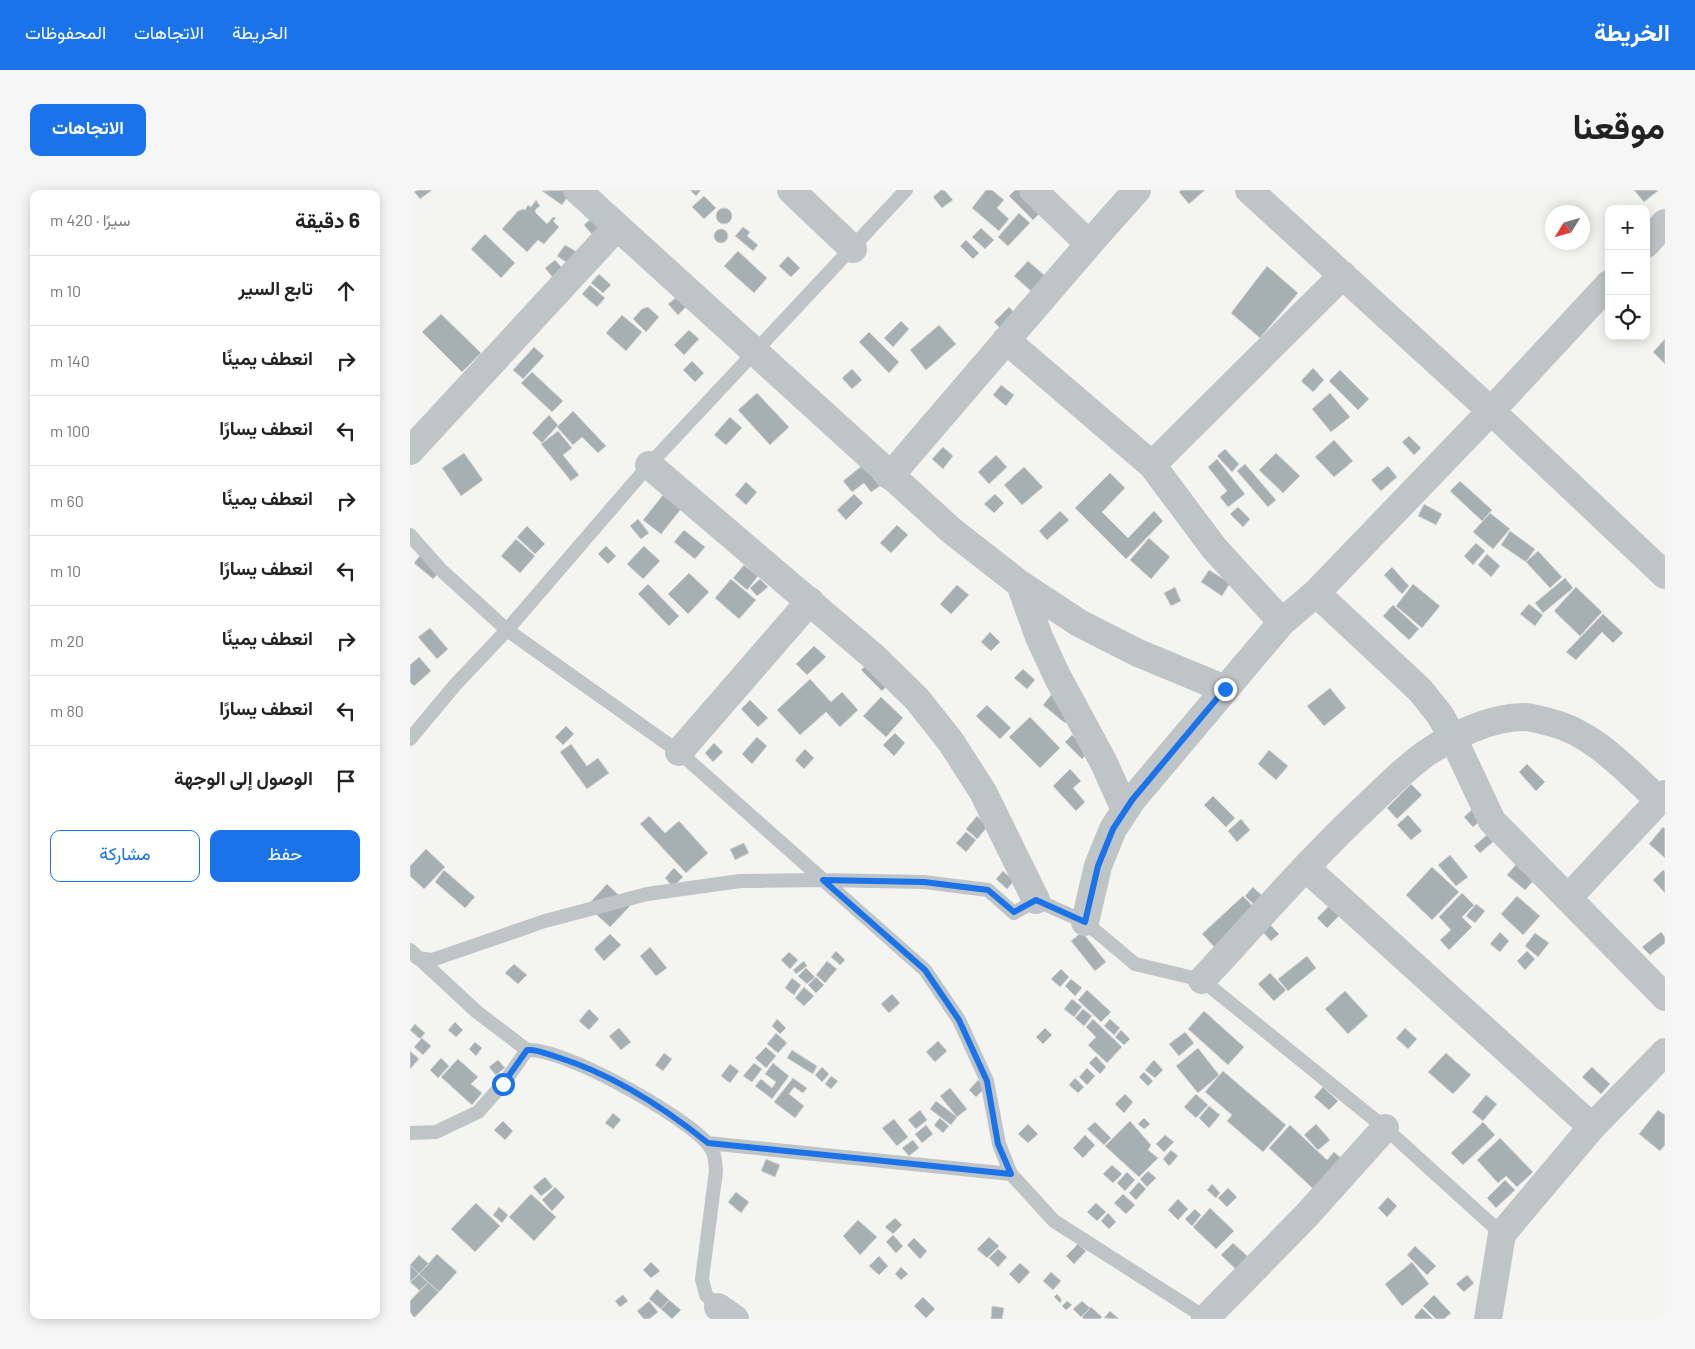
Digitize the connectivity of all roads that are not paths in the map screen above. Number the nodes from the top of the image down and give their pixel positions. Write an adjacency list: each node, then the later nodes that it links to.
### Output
1 (578, 190): 8 (street)
2 (791, 190): 11 (street)
3 (906, 190): 11 (lane)
4 (1033, 190): 10 (street)
5 (1137, 190): 10 (street)
6 (1249, 190): 12 (street)
7 (1665, 223): 9 (street)
8 (617, 227): 15 (street); 17 (street)
9 (1650, 240)
10 (1089, 244): 14 (street)
11 (852, 249): 15 (lane)
12 (1343, 276): 16 (street); 19 (street)
13 (1605, 288): 16 (street)
14 (1006, 340): 19 (street); 20 (street)
15 (755, 351): 18 (lane); 20 (street)
16 (1491, 411): 22 (street); 24 (street)
17 (410, 451)
18 (649, 465): 25 (street); 27 (lane)
19 (1152, 465): 26 (street)
20 (890, 476): 23 (street)
21 (410, 535): 27 (lane)
22 (1665, 575)
23 (1020, 584): 28 (street); 33 (street)
24 (1316, 593): 26 (street); 29 (street)
25 (810, 601): 31 (street); 37 (street)
26 (1282, 622): 28 (street)
27 (507, 630): 30 (lane); 31 (lane)
28 (1225, 689): 33 (street)
29 (1453, 738): 32 (street); 34 (street); 36 (street)
30 (410, 739)
31 (679, 752): 35 (lane)
32 (1662, 797): 36 (street)
33 (1125, 810): 38 (street)
34 (1306, 868): 40 (street); 44 (street)
35 (823, 880): 37 (lane); 39 (lane); 48 (lane)
36 (1568, 898): 41 (street)
37 (1036, 900): 38 (lane)
38 (1085, 922): 40 (lane)
39 (413, 954): 42 (lane)
40 (1202, 980): 45 (lane)
41 (1665, 997)
42 (527, 1050): 46 (lane); 47 (lane)
43 (1665, 1052): 44 (street)
44 (1592, 1127): 49 (street)
45 (1385, 1128): 49 (lane); 51 (street)
46 (410, 1133)
47 (708, 1143): 48 (lane); 50 (lane)
48 (1011, 1174): 51 (lane)
49 (1502, 1234): 52 (street)
50 (727, 1313)
51 (1206, 1319)
52 (1488, 1319)

